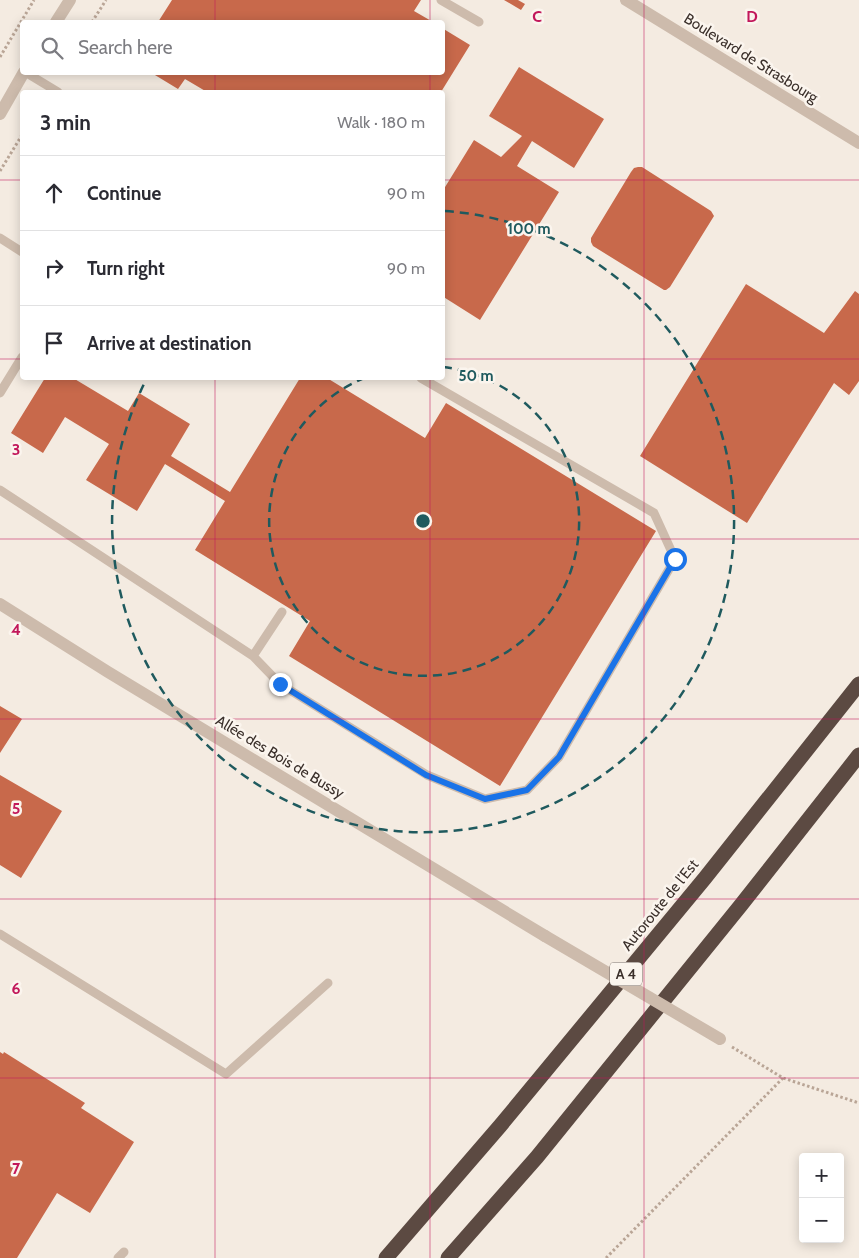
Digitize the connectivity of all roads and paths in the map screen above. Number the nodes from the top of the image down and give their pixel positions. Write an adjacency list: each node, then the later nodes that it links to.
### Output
1 (34, 0): 6 (path)
2 (70, 0): 7 (street)
3 (106, 0): 8 (path)
4 (441, 0): 9 (lane)
5 (626, 0): 17 (street, Boulevard de Strasbourg)
6 (22, 20)
7 (57, 20)
8 (93, 20)
9 (479, 22)
10 (20, 23): 11 (path)
11 (0, 57)
12 (23, 75): 15 (street)
13 (30, 75): 14 (lane)
14 (55, 90)
15 (0, 114)
16 (20, 138): 18 (path)
17 (859, 143)
18 (0, 171)
19 (0, 238): 20 (lane)
20 (20, 251)
21 (20, 360): 23 (lane)
22 (424, 380): 27 (lane)
23 (0, 393)
24 (0, 490): 27 (lane)
25 (0, 604): 32 (street, Allée des Bois de Bussy, bridge)
26 (282, 612): 27 (lane)
27 (253, 656)
28 (859, 684): 35 (highway, Autoroute de l’Est / A 4)
29 (859, 755): 36 (highway)
30 (0, 934): 31 (lane)
31 (328, 983)
32 (720, 1039): 33 (path)
33 (783, 1078): 34 (path); 37 (path)
34 (859, 1103)
35 (386, 1258)
36 (448, 1258)
37 (606, 1258)

